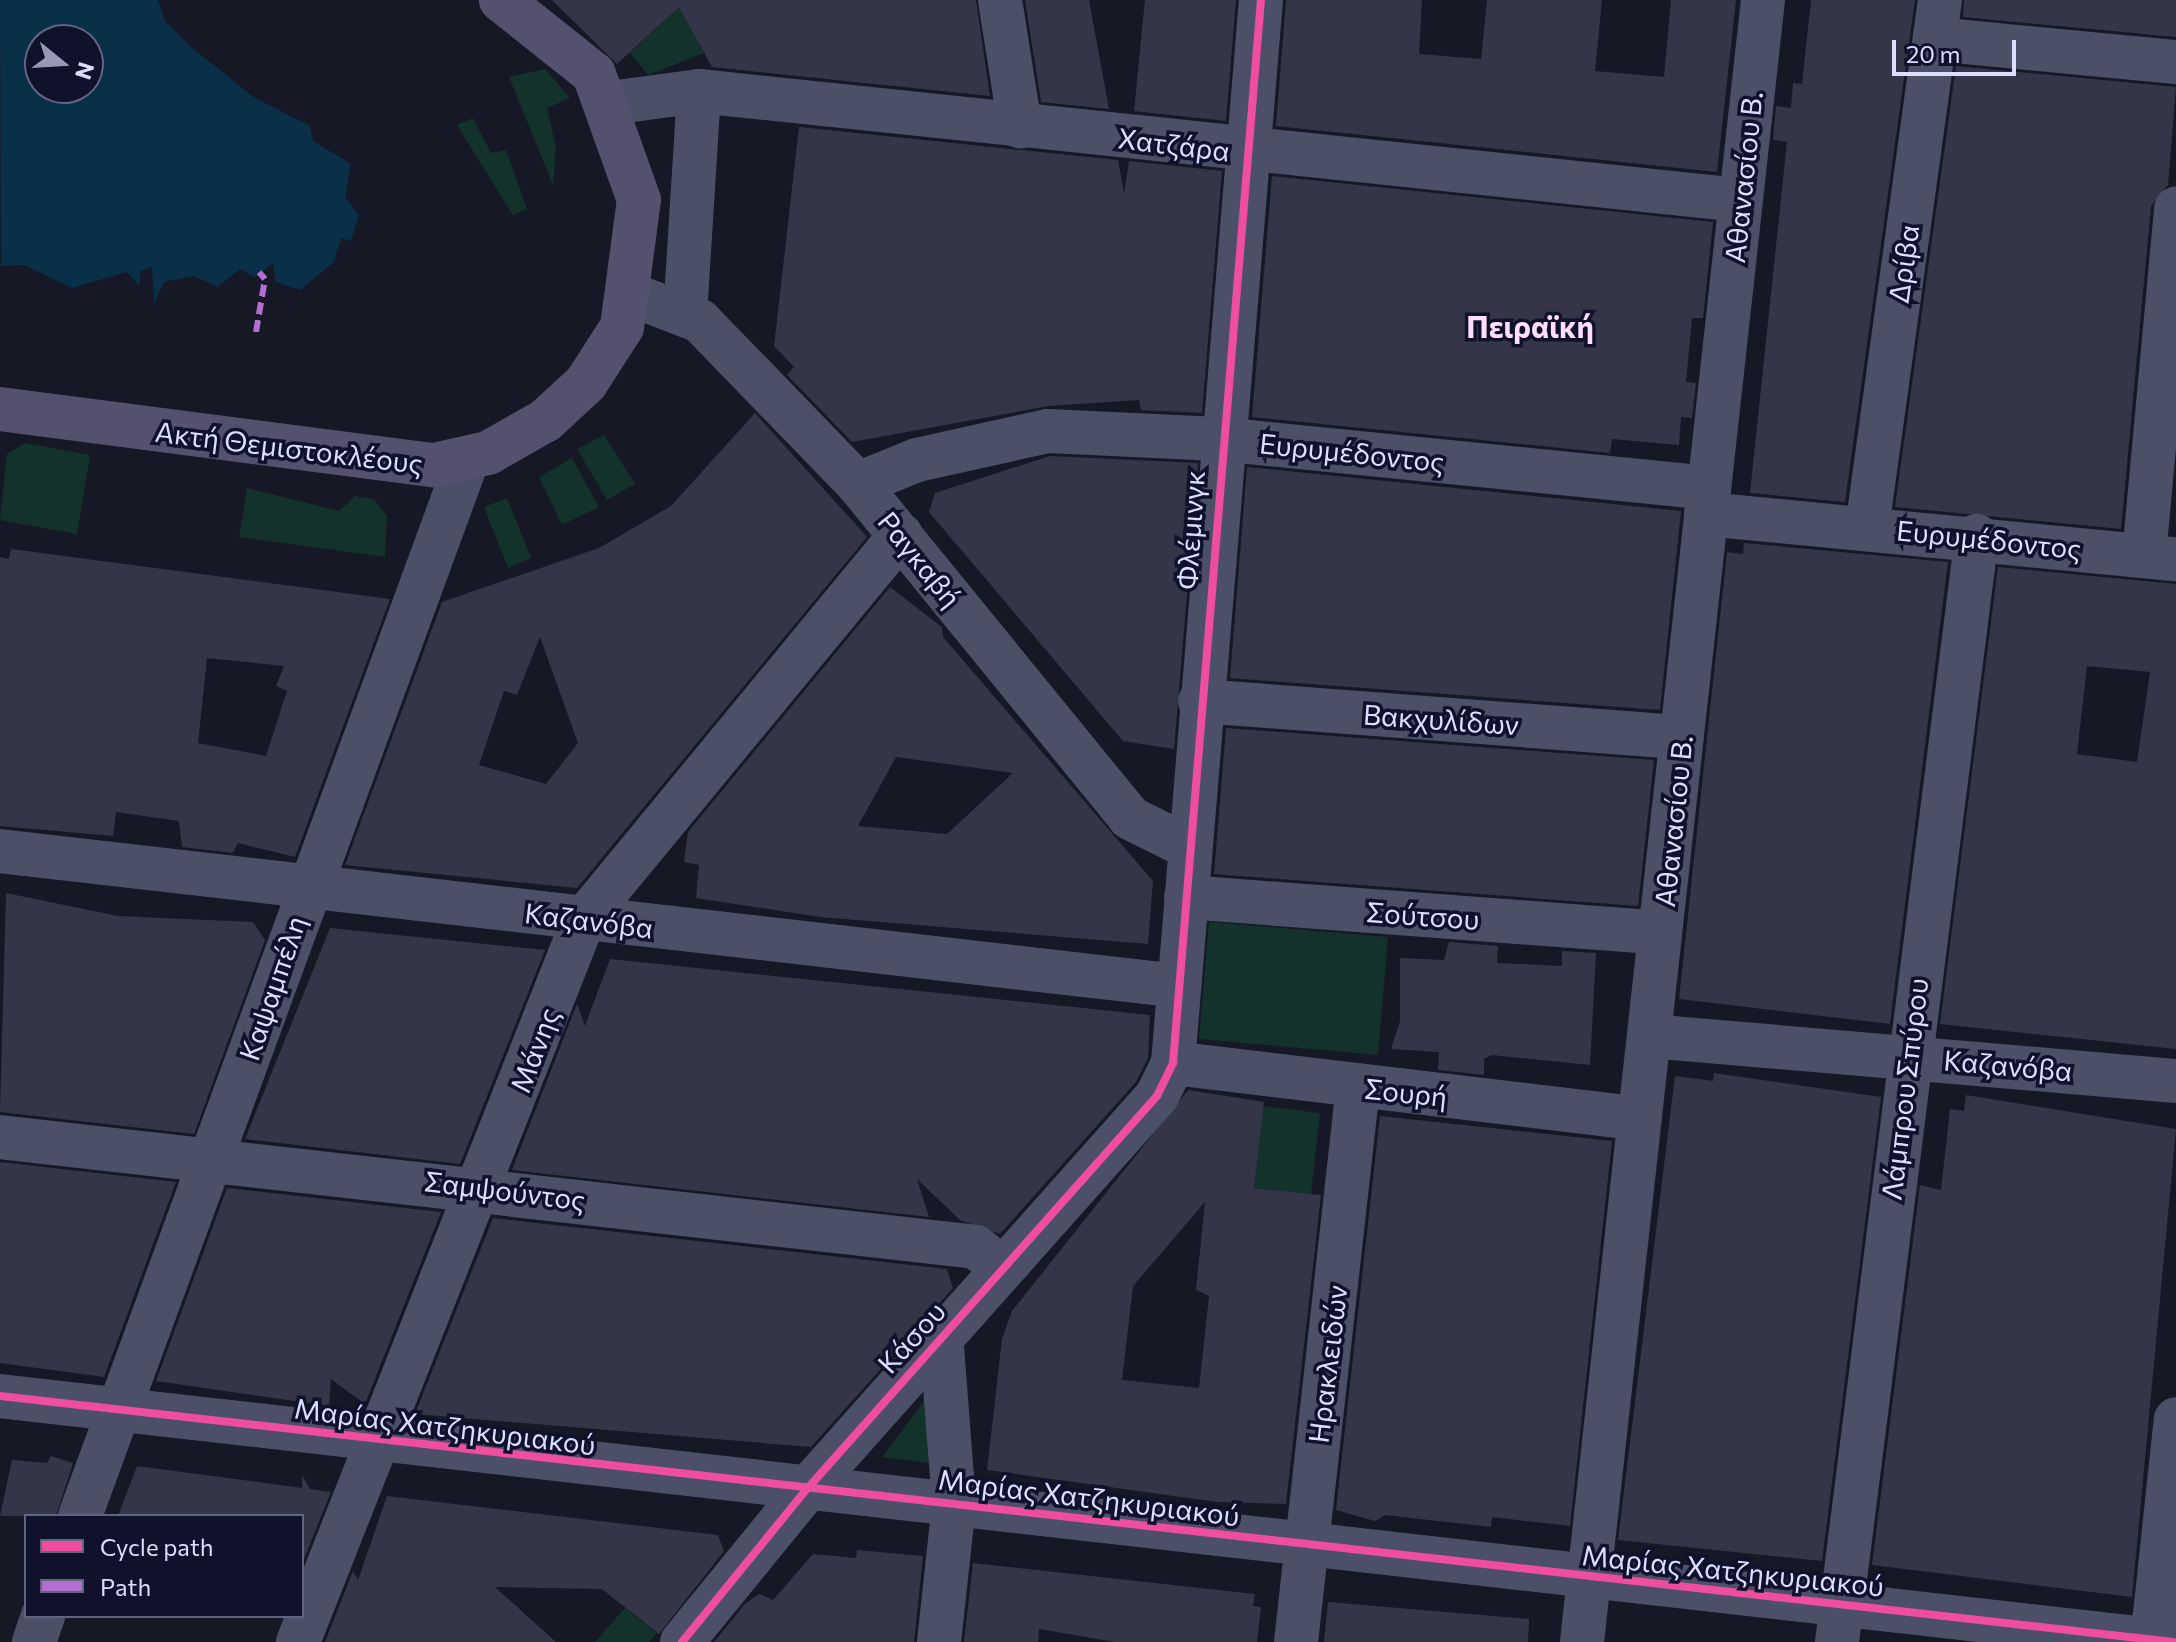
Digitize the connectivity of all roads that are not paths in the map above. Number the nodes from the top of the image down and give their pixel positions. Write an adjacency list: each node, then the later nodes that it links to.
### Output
1 (501, 0): 8 (main road, Ακτή Θεμιστοκλέους)
2 (1000, 0): 9 (street)
3 (1261, 0): 10 (street, Φλέμινγκ)
4 (1763, 0): 11 (street, Αθανασίου Β.)
5 (1937, 20): 6 (street); 20 (street, Δρίβα)
6 (2176, 62)
7 (699, 91): 8 (street, Χατζάρα); 9 (street, Χατζάρα); 14 (street)
8 (610, 103): 13 (main road, Ακτή Θεμιστοκλέους)
9 (1020, 126): 10 (street, Χατζάρα)
10 (1247, 153): 11 (street, Χατζάρα); 16 (street, Φλέμινγκ)
11 (1740, 200): 19 (street, Αθανασίου Β.)
12 (2176, 208): 23 (street)
13 (630, 294): 14 (street, Ραγκαβή); 17 (main road, Ακτή Θεμιστοκλέους)
14 (685, 315): 18 (street, Ραγκαβή)
15 (0, 409): 17 (main road, Ακτή Θεμιστοκλέους)
16 (1219, 439): 18 (street, Ευρυμέδοντος); 19 (street, Ευρυμέδοντος); 24 (street, Φλέμινγκ)
17 (467, 461): 28 (street, Καψαμπέλη)
18 (858, 484): 21 (street, Ραγκαβή)
19 (1707, 501): 20 (street, Ευρυμέδοντος); 25 (street, Αθανασίου Β.)
20 (1867, 528): 22 (street, Ευρυμέδοντος)
21 (901, 535): 26 (street, Ραγκαβή); 30 (street, Μάνης)
22 (1977, 536): 23 (street, Ευρυμέδοντος); 34 (street, Λάμπρου Σπύρου)
23 (2160, 557)
24 (1200, 701): 25 (street, Βακχυλίδων); 26 (street, Φλέμινγκ)
25 (1682, 737): 31 (street, Αθανασίου Β.)
26 (1189, 847): 29 (street, Φλέμινγκ)
27 (0, 851): 28 (street, Καζανόβα)
28 (308, 886): 30 (street, Καζανόβα); 40 (street, Καψαμπέλη)
29 (1186, 897): 31 (street, Σούτσου); 32 (street, Φλέμινγκ)
30 (584, 919): 32 (street, Καζανόβα); 41 (street, Μάνης)
31 (1660, 933): 33 (street, Αθανασίου Β.)
32 (1179, 986): 35 (street, Φλέμινγκ)
33 (1649, 1036): 34 (street, Καζανόβα); 38 (street, Αθανασίου Β.)
34 (1908, 1055): 36 (street, Καζανόβα); 54 (street, Λάμπρου Σπύρου)
35 (1173, 1063): 37 (street, Σουρή); 42 (street, Κάσου)
36 (2176, 1081)
37 (1358, 1087): 38 (street, Σουρή); 51 (street, Ηρακλειδών)
38 (1640, 1119): 52 (street, Αθανασίου Β.)
39 (0, 1137): 40 (street, Σαμψούντος)
40 (212, 1159): 41 (street, Σαμψούντος); 45 (street, Καψαμπέλη)
41 (483, 1186): 42 (street, Σαμψούντος); 47 (street, Μάνης)
42 (1002, 1268): 43 (street, Κάσου)
43 (941, 1335): 48 (street, Κάσου); 49 (street)
44 (0, 1396): 45 (street, Μαρίας Χατζηκυριακού)
45 (120, 1409): 47 (street, Μαρίας Χατζηκυριακού); 50 (street, Καψαμπέλη)
46 (2176, 1419): 55 (street)
47 (383, 1441): 48 (street, Μαρίας Χατζηκυριακού); 57 (street, Μάνης)
48 (807, 1489): 49 (street, Μαρίας Χατζηκυριακού); 58 (street, Κάσου)
49 (954, 1503): 51 (street, Μαρίας Χατζηκυριακού); 59 (street)
50 (81, 1514)
51 (1306, 1545): 52 (street, Μαρίας Χατζηκυριακού); 60 (street, Ηρακλειδών)
52 (1589, 1576): 54 (street, Μαρίας Χατζηκυριακού); 61 (street, Αθανασίου Β.)
53 (42, 1618): 56 (street)
54 (1839, 1623): 55 (street, Μαρίας Χατζηκυριακού)
55 (2159, 1641)
56 (34, 1642)
57 (298, 1642)
58 (682, 1642)
59 (939, 1642)
60 (1296, 1642)
61 (1582, 1642)

